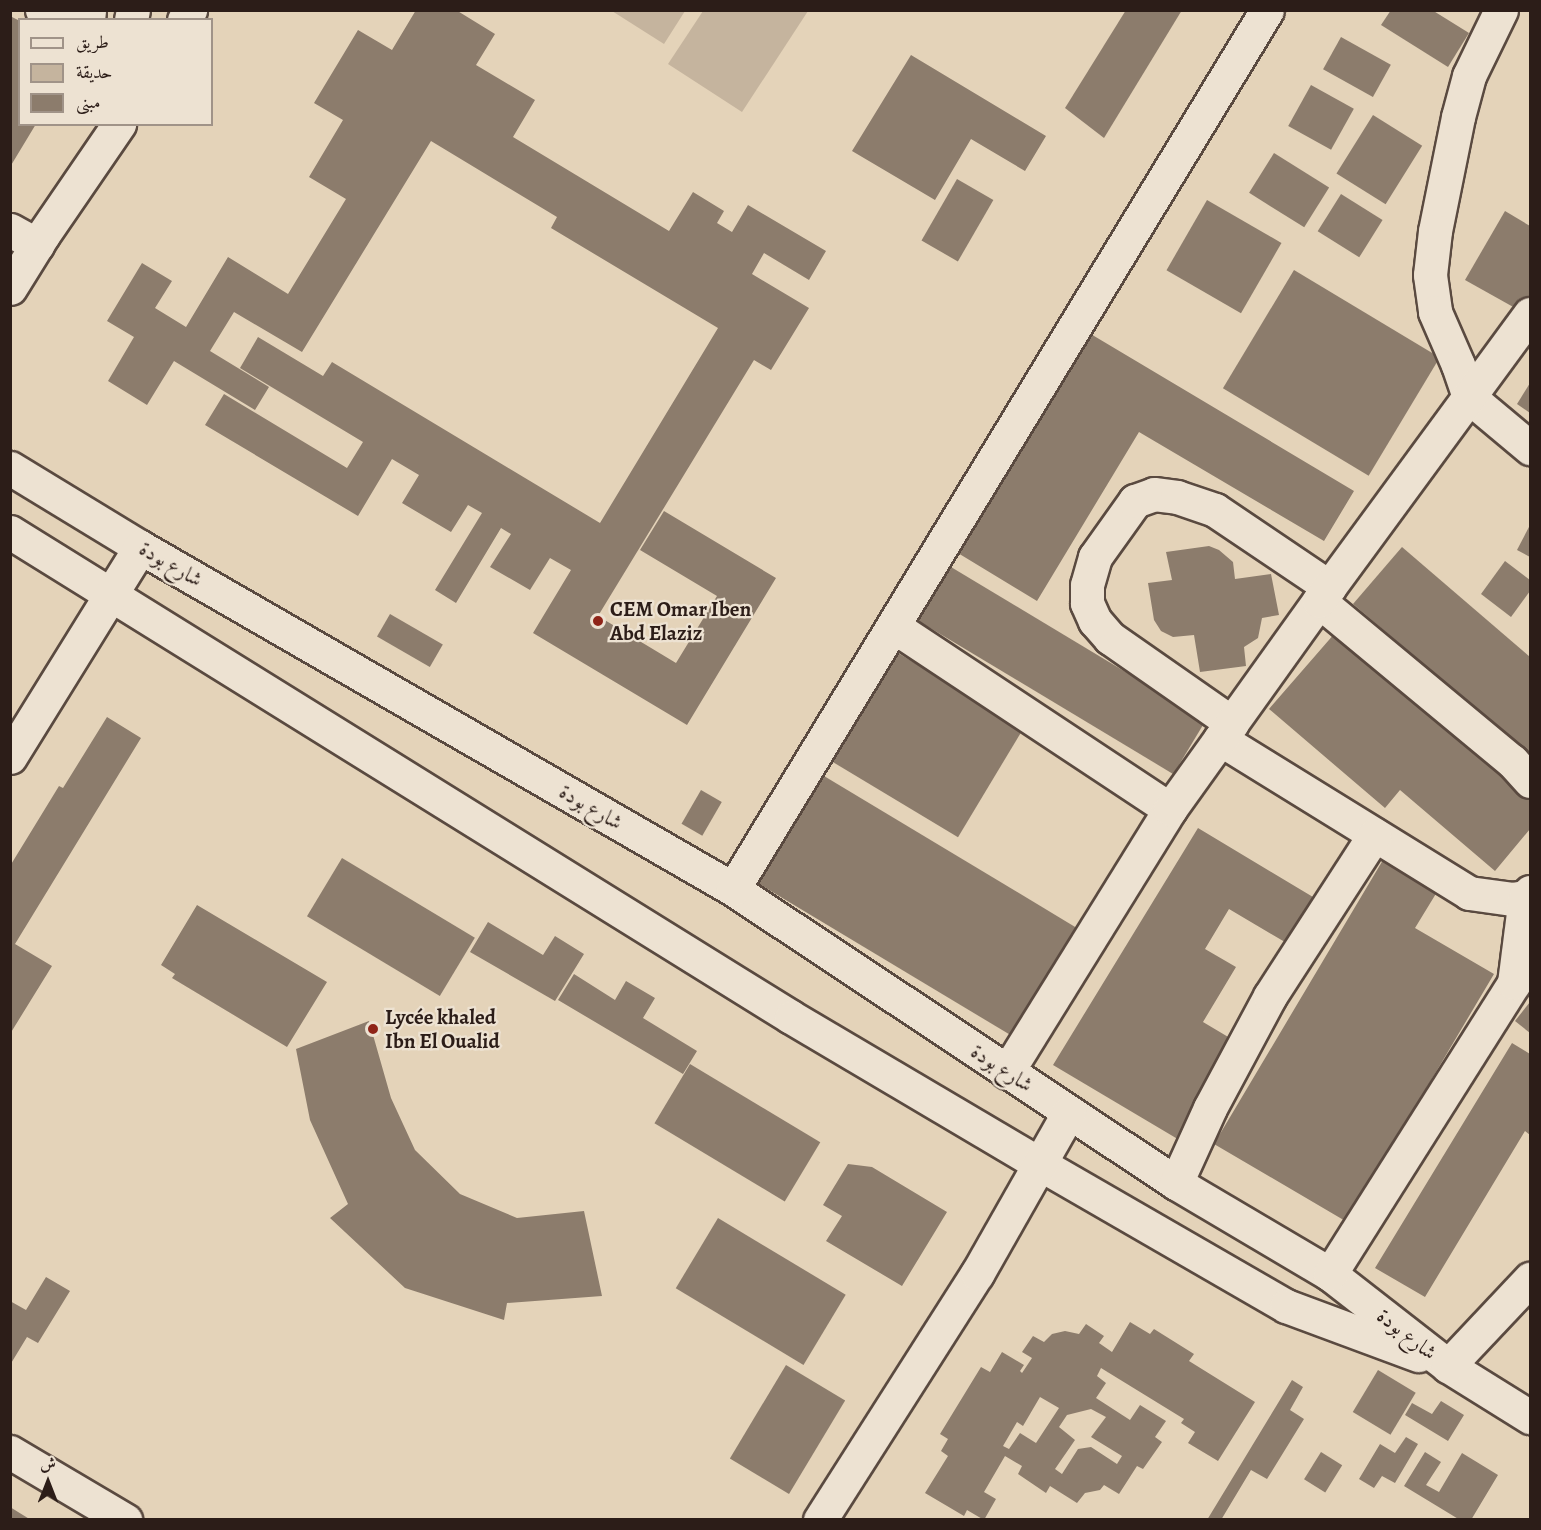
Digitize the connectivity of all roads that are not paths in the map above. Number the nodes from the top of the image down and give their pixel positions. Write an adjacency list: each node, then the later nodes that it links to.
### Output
1 (42, 10): 4 (street)
2 (1267, 10): 16 (street)
3 (1500, 10): 9 (street)
4 (56, 18)
5 (112, 132): 6 (street)
6 (24, 237): 7 (street)
7 (10, 288)
8 (1530, 314): 9 (street)
9 (1469, 398): 10 (street); 15 (street)
10 (1530, 448)
11 (10, 468): 13 (street, شارع بودة)
12 (10, 532): 14 (street, شارع بودة)
13 (140, 547): 14 (street); 22 (street, شارع بودة)
14 (111, 594): 18 (street); 26 (street, شارع بودة)
15 (1324, 594): 17 (street); 17 (street); 19 (street)
16 (893, 626): 20 (street); 22 (street)
17 (1226, 731): 20 (street); 21 (street)
18 (10, 757)
19 (1530, 781)
20 (1170, 809): 24 (street)
21 (1374, 835): 23 (street); 27 (street)
22 (733, 889): 24 (street, شارع بودة)
23 (1528, 894): 28 (street)
24 (1007, 1072): 25 (street, شارع بودة)
25 (1069, 1112): 26 (street); 27 (street, شارع بودة)
26 (1040, 1164): 30 (street, شارع بودة); 34 (street)
27 (1176, 1183): 28 (street, شارع بودة)
28 (1330, 1274): 30 (street, شارع بودة)
29 (1530, 1279): 30 (street)
30 (1448, 1366): 31 (street)
31 (1530, 1417)
32 (10, 1452): 33 (street)
33 (125, 1520)
34 (820, 1520)

